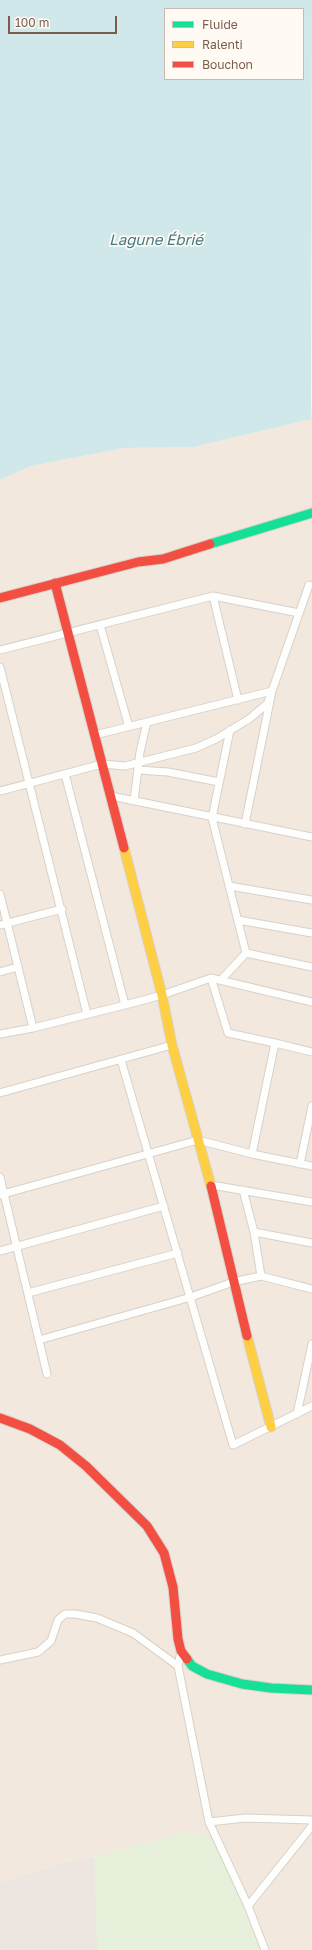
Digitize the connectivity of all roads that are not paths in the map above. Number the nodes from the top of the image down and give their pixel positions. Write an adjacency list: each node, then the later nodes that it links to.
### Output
1 (312, 513): 2 (street)
2 (55, 584): 5 (street); 8 (street)
3 (309, 585): 6 (street)
4 (213, 596): 6 (street); 7 (street); 12 (street)
5 (0, 598)
6 (299, 613): 11 (street)
7 (100, 625): 8 (street); 14 (street)
8 (68, 634): 9 (street); 16 (street)
9 (0, 650)
10 (0, 667): 21 (street)
11 (272, 693): 12 (street); 15 (street); 26 (street)
12 (238, 700): 13 (street)
13 (147, 722): 14 (street); 18 (street)
14 (129, 727): 16 (street)
15 (230, 730): 18 (street); 20 (street)
16 (95, 735): 17 (street)
17 (102, 764): 18 (street); 19 (street); 23 (street)
18 (139, 766): 20 (street); 24 (street)
19 (65, 774): 21 (street); 43 (street)
20 (218, 782): 25 (street)
21 (30, 783): 22 (street); 31 (street)
22 (0, 792)
23 (111, 796): 24 (street); 41 (street)
24 (134, 801): 25 (street)
25 (212, 818): 26 (street); 28 (street)
26 (245, 824): 27 (street)
27 (312, 837)
28 (229, 886): 30 (street); 32 (street)
29 (0, 894): 33 (street)
30 (312, 900)
31 (62, 909): 33 (street); 44 (street)
32 (238, 920): 34 (street); 35 (street)
33 (4, 925): 36 (street)
34 (312, 932)
35 (246, 953): 37 (street); 40 (street)
36 (18, 967): 38 (street); 45 (street)
37 (312, 967)
38 (0, 972)
39 (211, 978): 40 (street); 41 (street); 47 (street)
40 (221, 980): 42 (street)
41 (162, 995): 43 (street); 48 (street)
42 (312, 1002)
43 (125, 1005): 44 (street)
44 (87, 1014): 45 (street)
45 (33, 1028): 46 (street)
46 (0, 1034)
47 (275, 1042): 49 (street); 55 (street)
48 (172, 1045): 50 (street); 53 (street)
49 (312, 1052)
50 (121, 1060): 51 (street); 54 (street)
51 (0, 1093)
52 (312, 1106): 56 (street)
53 (198, 1140): 54 (street); 55 (street); 59 (street)
54 (149, 1154): 61 (street); 63 (street)
55 (252, 1154): 56 (street)
56 (300, 1164): 57 (street)
57 (312, 1166)
58 (0, 1177): 61 (street)
59 (211, 1185): 60 (street); 70 (street)
60 (243, 1190): 62 (street); 64 (street)
61 (2, 1194): 66 (street)
62 (312, 1202)
63 (164, 1206): 66 (street); 68 (street)
64 (254, 1232): 65 (street); 69 (street)
65 (312, 1243)
66 (17, 1246): 67 (street); 72 (street)
67 (0, 1250)
68 (178, 1253): 72 (street); 73 (street)
69 (261, 1276): 70 (street); 71 (street)
70 (233, 1282): 73 (street); 80 (street)
71 (312, 1289)
72 (28, 1293): 74 (street)
73 (191, 1297): 74 (street); 80 (street)
74 (39, 1340): 76 (street)
75 (312, 1344): 78 (street)
76 (47, 1374)
77 (312, 1406): 78 (street)
78 (297, 1414): 80 (street)
79 (0, 1418): 81 (street)
80 (271, 1427)
81 (181, 1651): 83 (street); 84 (street)
82 (0, 1660): 83 (street)
83 (178, 1666): 86 (street)
84 (312, 1690)
85 (312, 1820): 86 (street)
86 (209, 1822): 88 (street)
87 (312, 1826): 88 (street)
88 (248, 1906): 89 (street)
89 (265, 1950)

